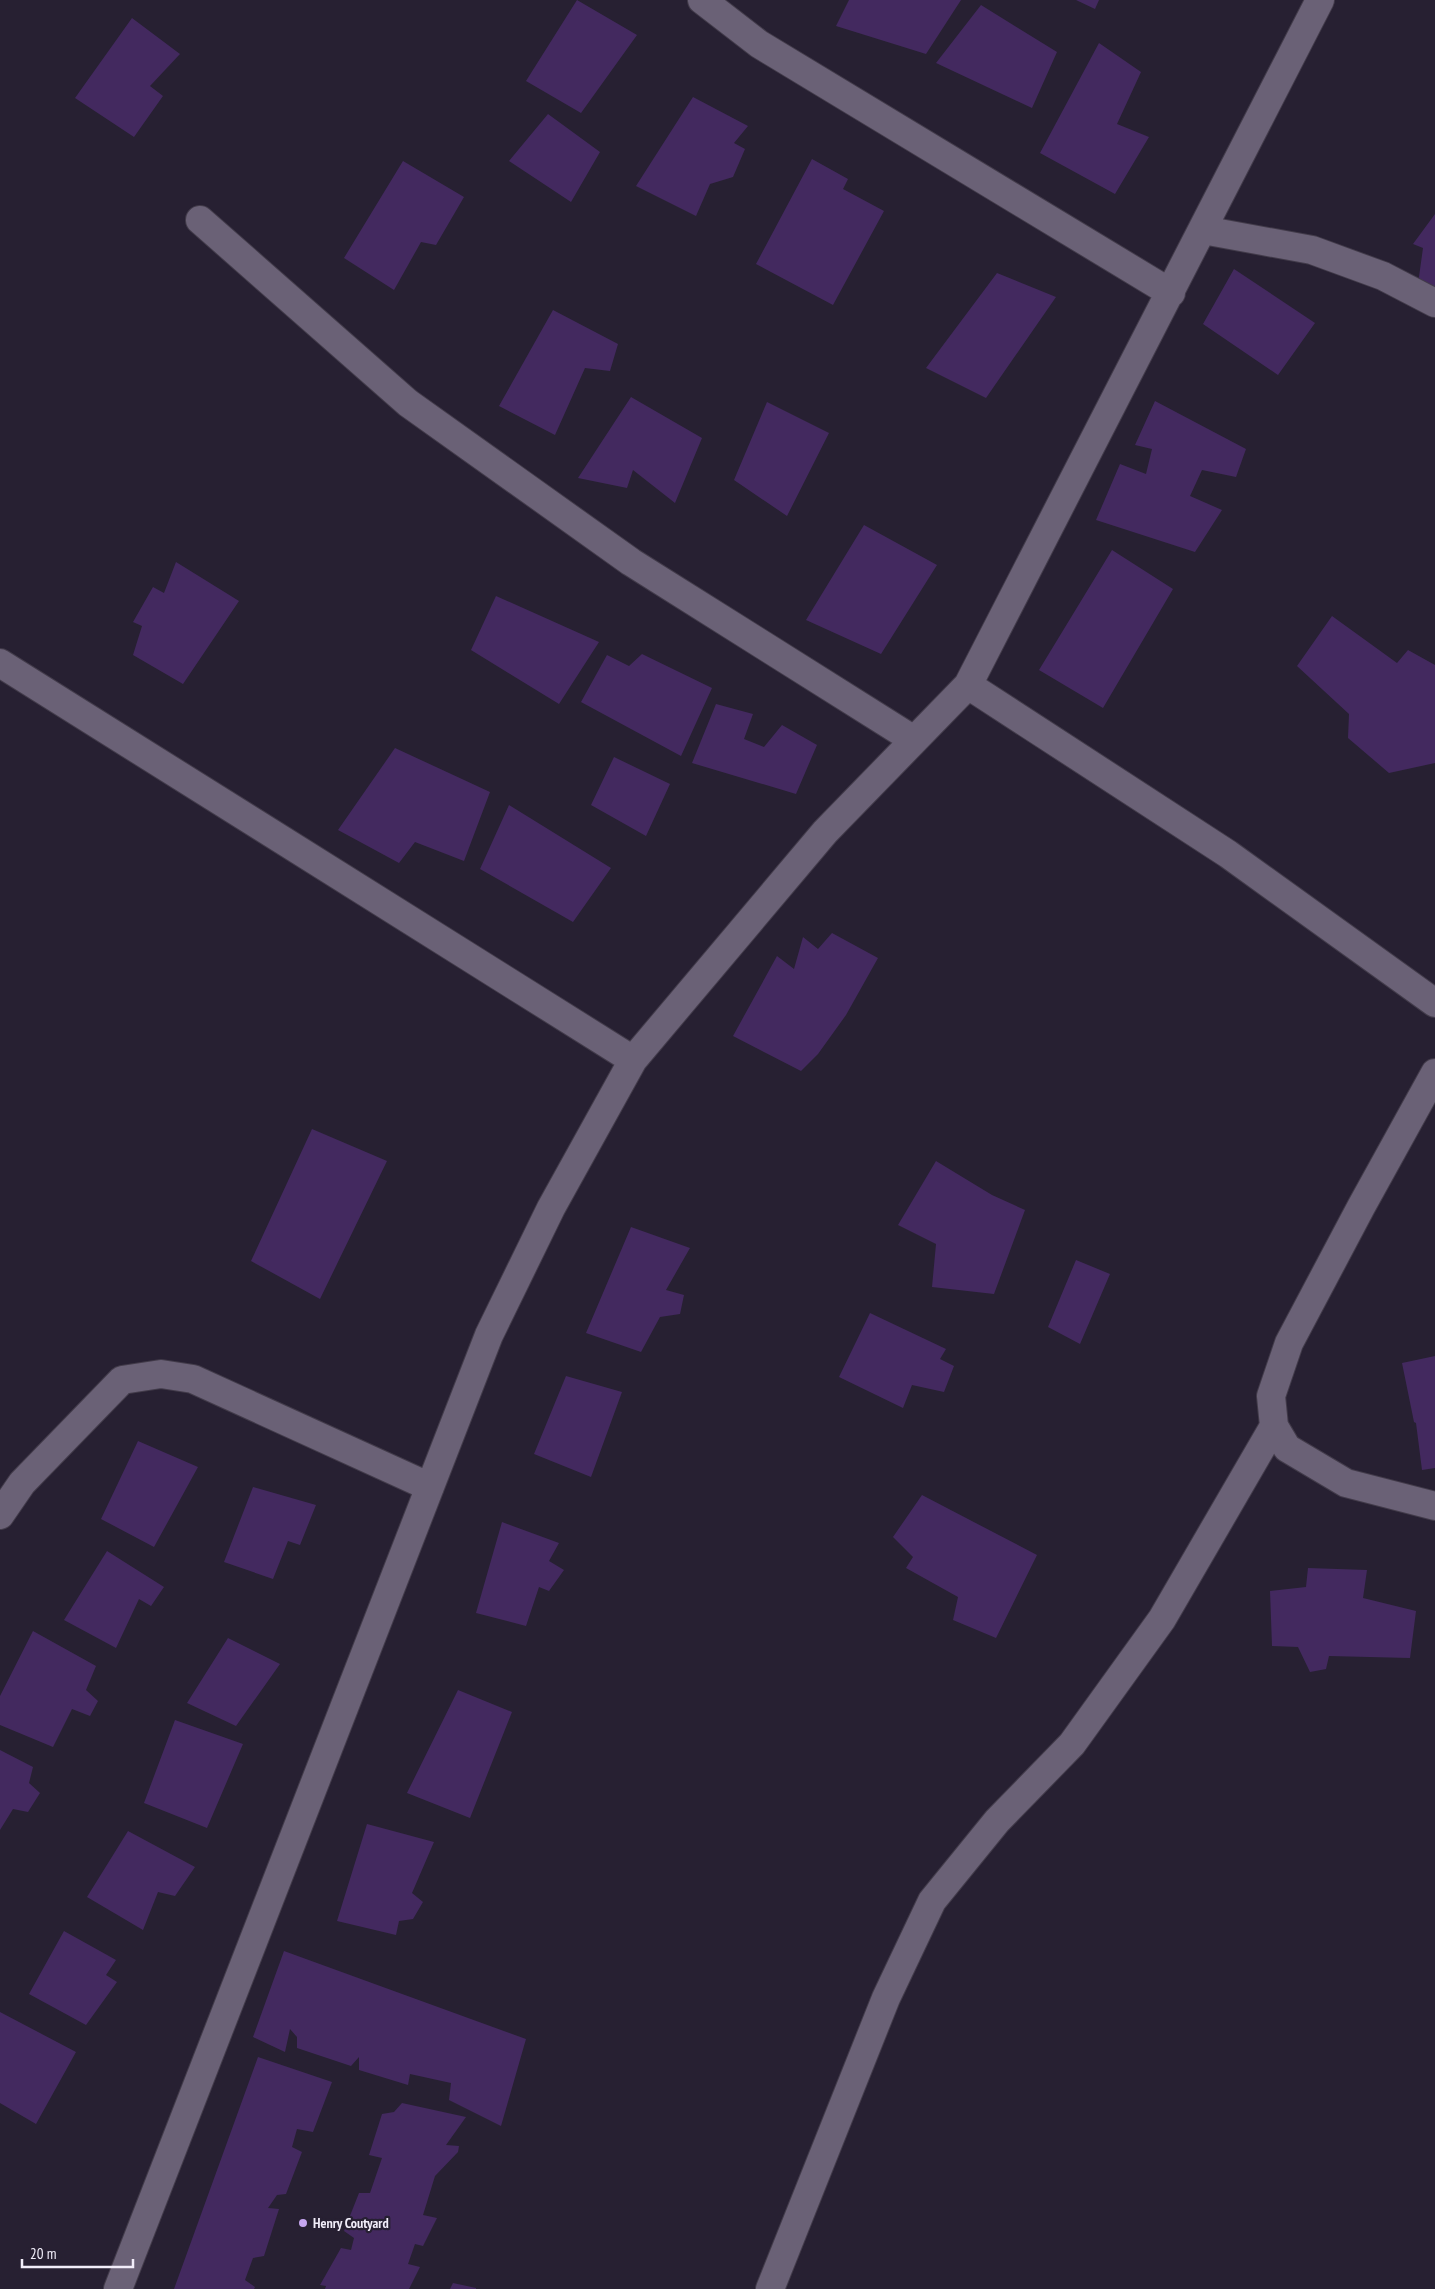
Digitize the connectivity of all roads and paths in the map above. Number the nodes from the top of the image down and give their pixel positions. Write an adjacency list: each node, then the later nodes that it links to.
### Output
1 (702, 0): 5 (street)
2 (1320, 0): 4 (street)
3 (200, 220): 9 (street)
4 (1203, 230): 5 (street); 6 (street)
5 (1171, 293): 8 (street)
6 (1435, 303)
7 (0, 663): 11 (street)
8 (968, 685): 9 (street); 10 (street)
9 (914, 740): 11 (street)
10 (1435, 1003)
11 (633, 1060): 14 (street)
12 (1435, 1073): 13 (street)
13 (1274, 1426): 15 (street); 18 (street)
14 (430, 1487): 16 (street); 17 (street)
15 (1435, 1506)
16 (0, 1515)
17 (118, 2289)
18 (770, 2289)

